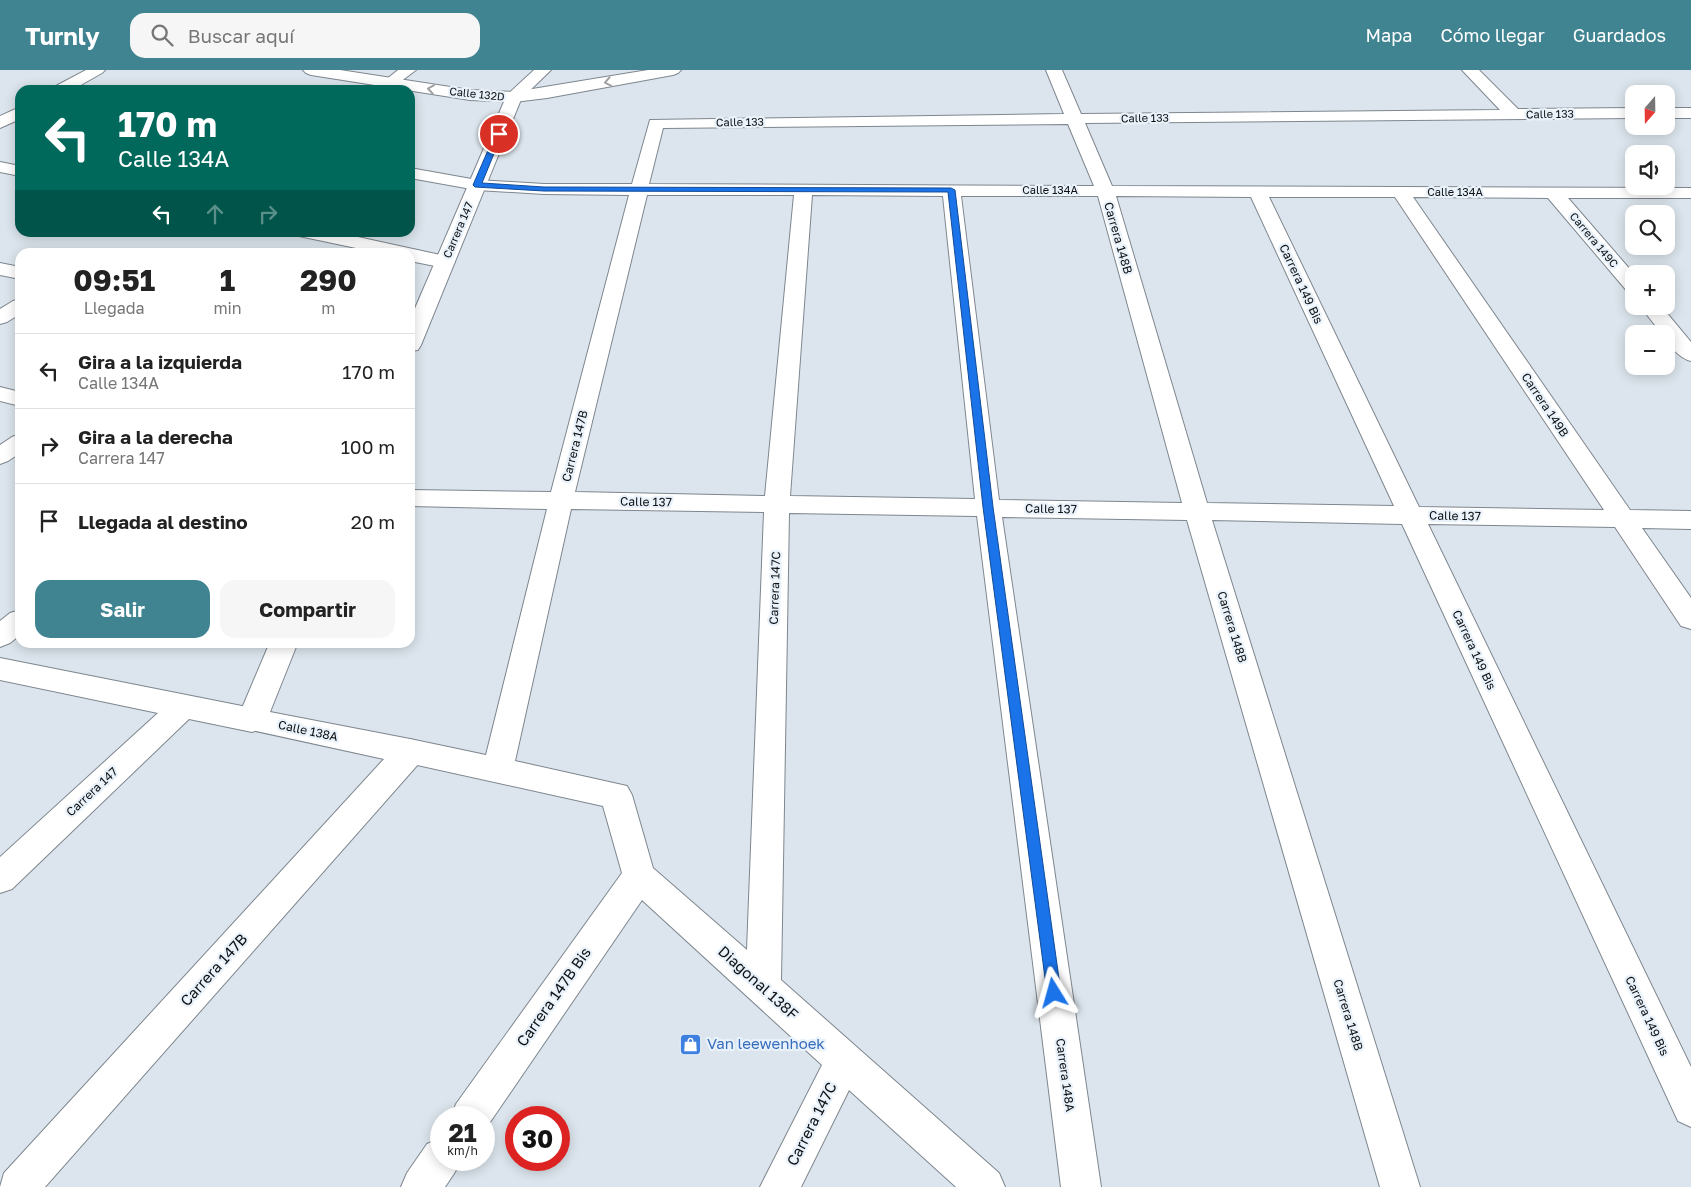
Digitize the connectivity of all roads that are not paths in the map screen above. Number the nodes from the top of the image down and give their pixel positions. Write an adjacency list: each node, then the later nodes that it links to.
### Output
1 (97, 70): 10 (street)
2 (311, 70): 9 (street, Calle 132D)
3 (408, 70): 9 (street)
4 (543, 70): 13 (street, Carrera 147)
5 (673, 70): 8 (street, Calle 132D)
6 (1054, 70): 19 (street, Carrera 148B)
7 (1470, 70): 18 (street)
8 (646, 72): 13 (street, Calle 132D, one-way to 13)
9 (391, 82): 11 (street, Calle 132D, one-way to 9)
10 (69, 85)
11 (409, 85)
12 (415, 86): 13 (street, Calle 132D, one-way to 12)
13 (514, 97): 25 (street, Carrera 147)
14 (1675, 113): 15 (street)
15 (1691, 113)
16 (1625, 114): 18 (street, Calle 133)
17 (15, 115): 20 (street)
18 (1515, 115): 19 (street, Calle 133)
19 (1074, 119): 21 (street, Calle 133); 29 (street, Carrera 148B)
20 (0, 123)
21 (656, 123): 26 (street, Carrera 147B)
22 (0, 167): 23 (street)
23 (15, 171)
24 (415, 173): 25 (street, Calle 134A)
25 (477, 185): 26 (street, Calle 134A); 37 (street, Carrera 147)
26 (640, 189): 27 (street, Calle 134A); 51 (street, Carrera 147B)
27 (803, 190): 28 (street, Calle 134A); 52 (street, Carrera 147C)
28 (951, 190): 29 (street, Calle 134A); 53 (street, Carrera 148A)
29 (1105, 191): 30 (street, Calle 134A); 54 (street, Carrera 148B)
30 (1257, 191): 31 (street, Calle 134A); 55 (street, Carrera 149 Bis)
31 (1400, 192): 32 (street, Calle 134A); 56 (street, Carrera 149B)
32 (1553, 192): 33 (street, Calle 134A); 40 (street, Carrera 149C)
33 (1691, 193)
34 (330, 237): 35 (street)
35 (381, 248)
36 (415, 256): 37 (street)
37 (445, 262): 44 (street, Carrera 147)
38 (0, 269): 39 (street)
39 (15, 272)
40 (1625, 276)
41 (15, 308): 43 (street)
42 (1658, 315): 45 (street)
43 (0, 318)
44 (415, 333)
45 (1691, 355)
46 (0, 394): 47 (street)
47 (15, 397)
48 (15, 446): 49 (street)
49 (0, 456)
50 (415, 498): 51 (street, Calle 137)
51 (561, 500): 52 (street, Calle 137); 66 (street, Carrera 147B)
52 (777, 504): 53 (street, Calle 137); 69 (street, Carrera 147C)
53 (988, 507): 54 (street, Calle 137); 78 (street, Carrera 148A)
54 (1197, 511): 55 (street, Calle 137); 79 (street, Carrera 148B)
55 (1410, 515): 56 (street, Calle 137); 72 (street, Carrera 149 Bis)
56 (1623, 519): 57 (street, Calle 137); 58 (street, Carrera 149B)
57 (1691, 520)
58 (1691, 618)
59 (15, 624): 60 (street)
60 (0, 636)
61 (282, 648): 64 (street)
62 (0, 669): 63 (street, Calle 138A)
63 (184, 706): 64 (street, Calle 138A); 68 (street, Carrera 147)
64 (252, 720): 65 (street, Calle 138A)
65 (410, 752): 66 (street, Calle 138A); 74 (street, Carrera 147B)
66 (498, 770): 67 (street, Calle 138A)
67 (639, 876): 69 (street, Diagonal 138F); 71 (street, Carrera 147B Bis)
68 (0, 878)
69 (763, 988): 70 (street, Diagonal 138F)
70 (844, 1061): 76 (street, Carrera 147C); 77 (street, Diagonal 138F)
71 (478, 1106)
72 (1691, 1108)
73 (432, 1171): 75 (street)
74 (18, 1187)
75 (421, 1187)
76 (780, 1187)
77 (985, 1187)
78 (1081, 1187)
79 (1400, 1187)

